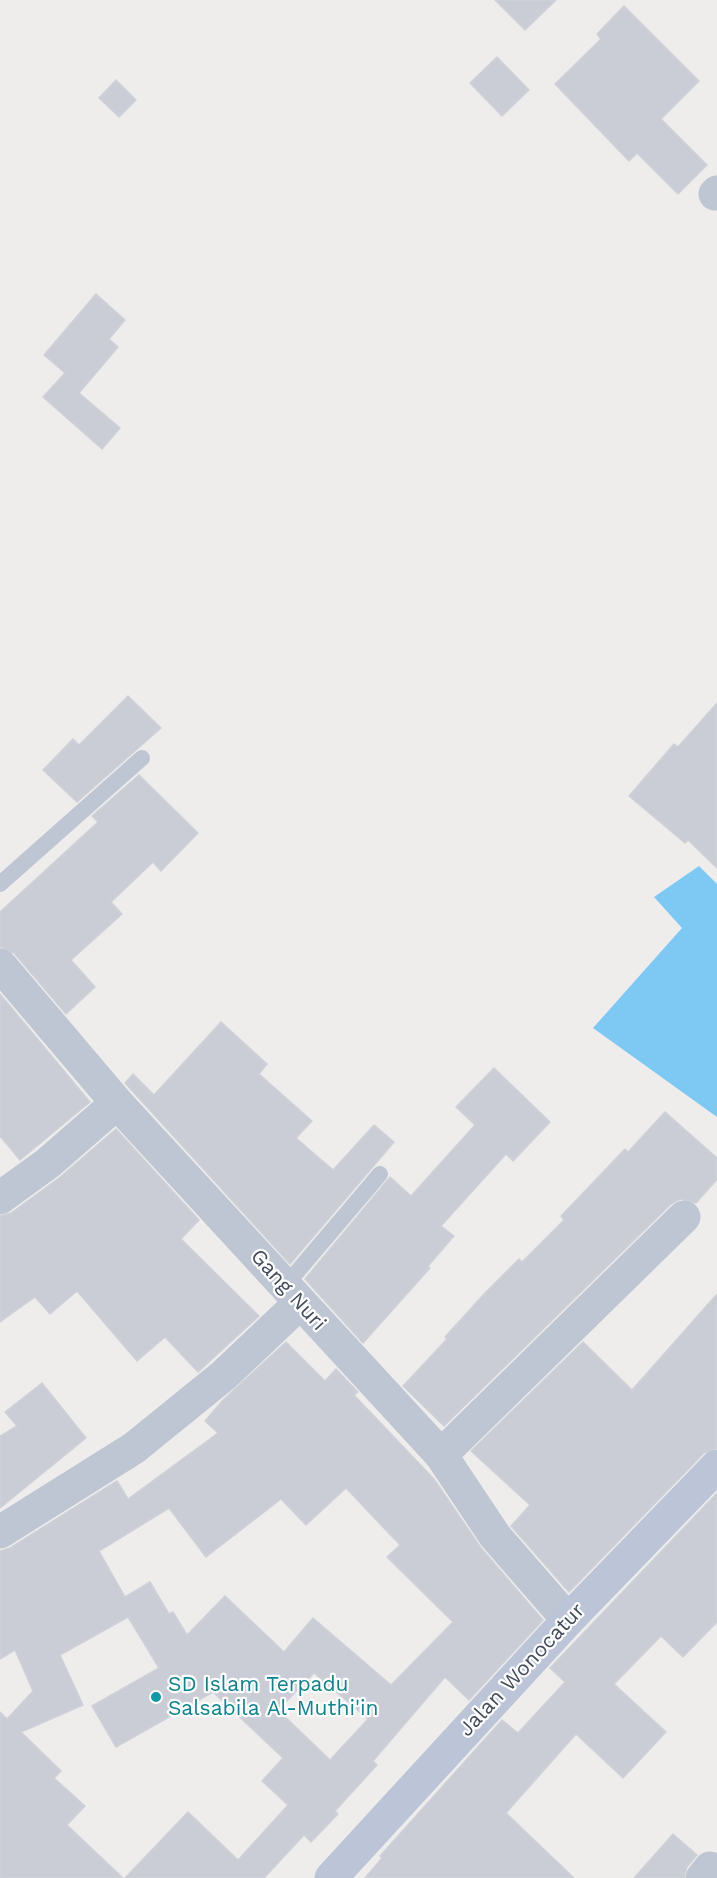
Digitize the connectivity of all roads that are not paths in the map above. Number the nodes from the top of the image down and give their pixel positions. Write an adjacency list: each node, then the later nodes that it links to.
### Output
1 (142, 758): 2 (lane)
2 (0, 884)
3 (0, 965): 4 (street, Gang Nuri)
4 (117, 1103): 6 (street); 8 (street, Gang Nuri)
5 (380, 1174): 8 (lane)
6 (0, 1198)
7 (684, 1217): 9 (street)
8 (292, 1295): 9 (street, Gang Nuri); 11 (street)
9 (441, 1455): 12 (street, Gang Nuri)
10 (717, 1466): 12 (street, Jalan Wonocatur)
11 (0, 1532)
12 (568, 1620): 13 (street, Jalan Wonocatur)
13 (331, 1878)

